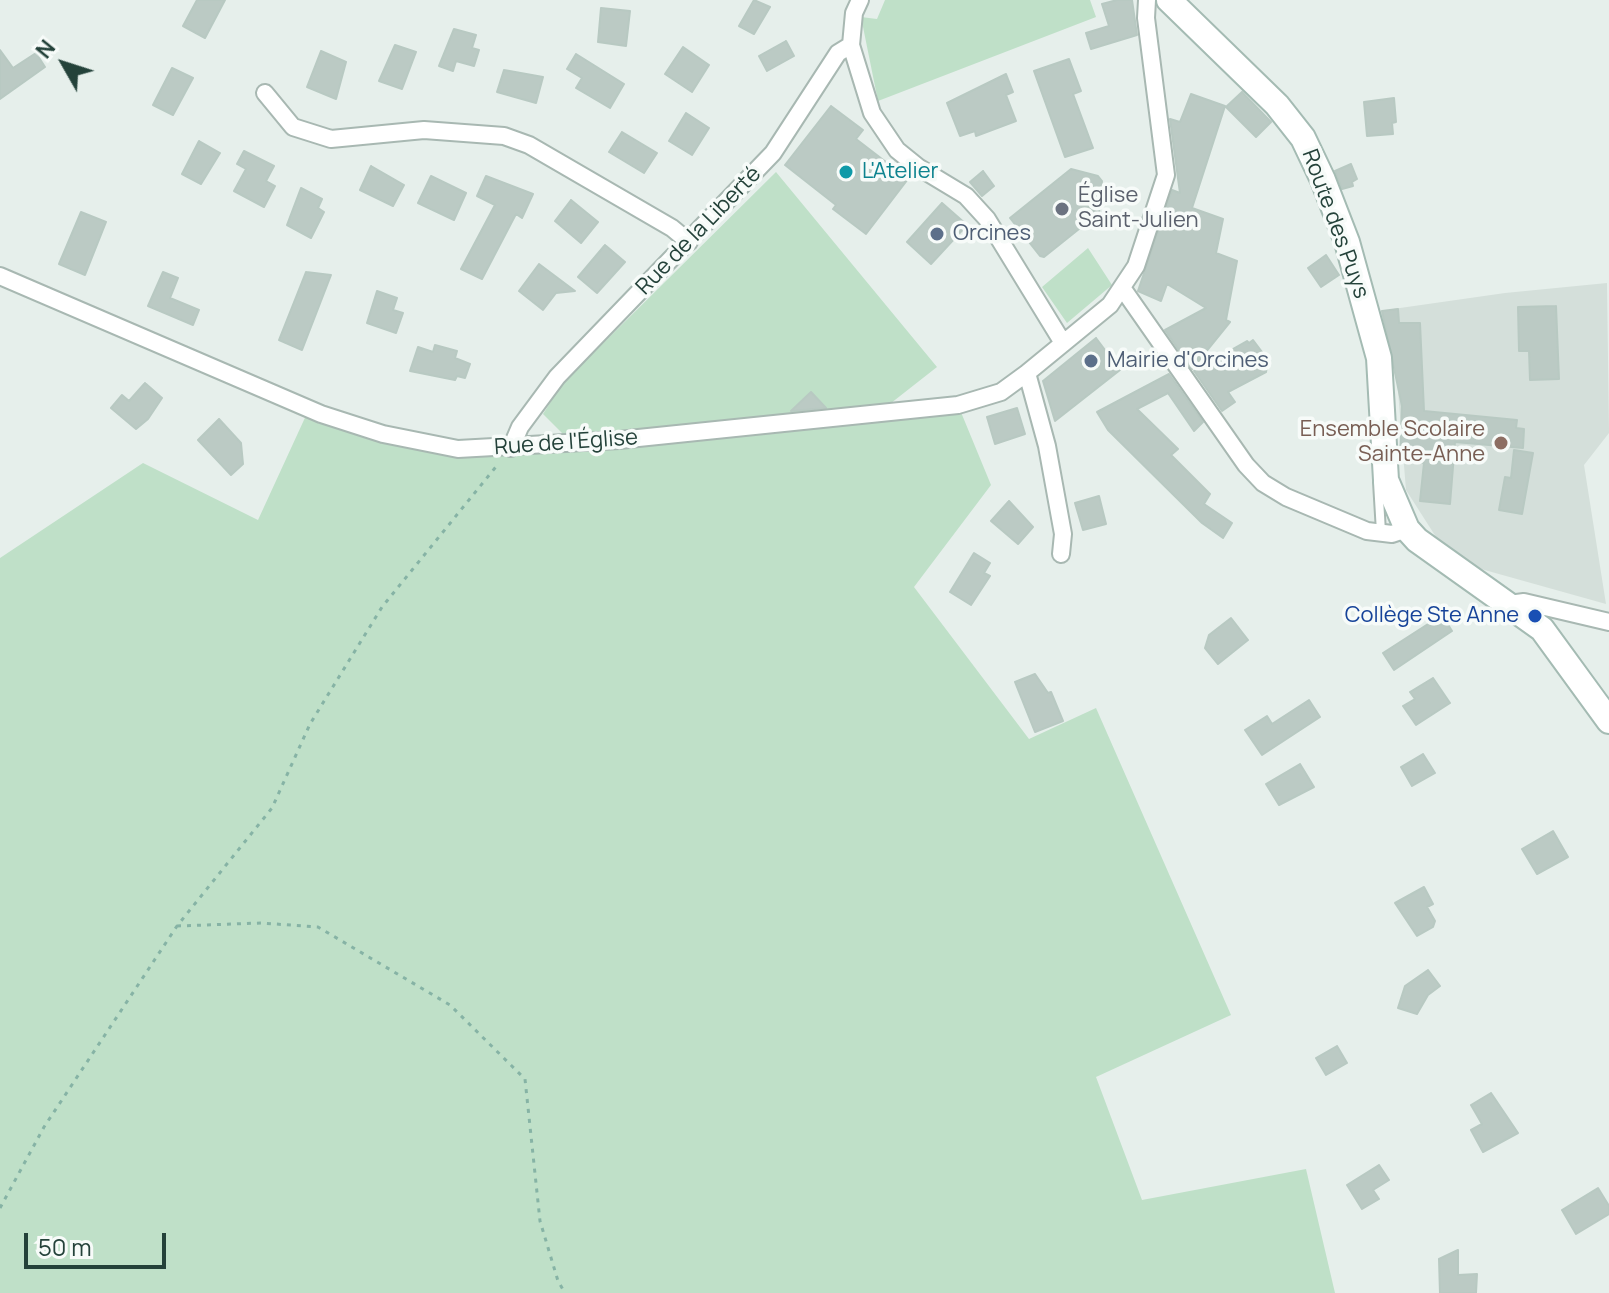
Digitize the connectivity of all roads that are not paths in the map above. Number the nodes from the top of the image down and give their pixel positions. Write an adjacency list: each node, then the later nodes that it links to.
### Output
1 (860, 0): 4 (street)
2 (1147, 0): 8 (street, Rue de l'Église)
3 (1169, 0): 12 (main road, Route des Puys)
4 (851, 45): 6 (street, Rue de la Liberté); 9 (street)
5 (265, 93): 6 (street)
6 (689, 242): 11 (street, Rue de la Liberté)
7 (0, 276): 11 (street, Rue de l'Église)
8 (1123, 289): 9 (street, Rue de l'Église); 14 (street)
9 (1063, 343): 10 (street, Rue de l'Église)
10 (1027, 373): 11 (street, Rue de l'Église); 15 (street)
11 (511, 448)
12 (1384, 454): 13 (main road, Route des Puys); 14 (lane, Route des Puys)
13 (1407, 529): 14 (street); 16 (main road, Route des Puys)
14 (1381, 533)
15 (1061, 554)
16 (1509, 604): 17 (street); 18 (main road, Route des Puys)
17 (1609, 622)
18 (1609, 721)

